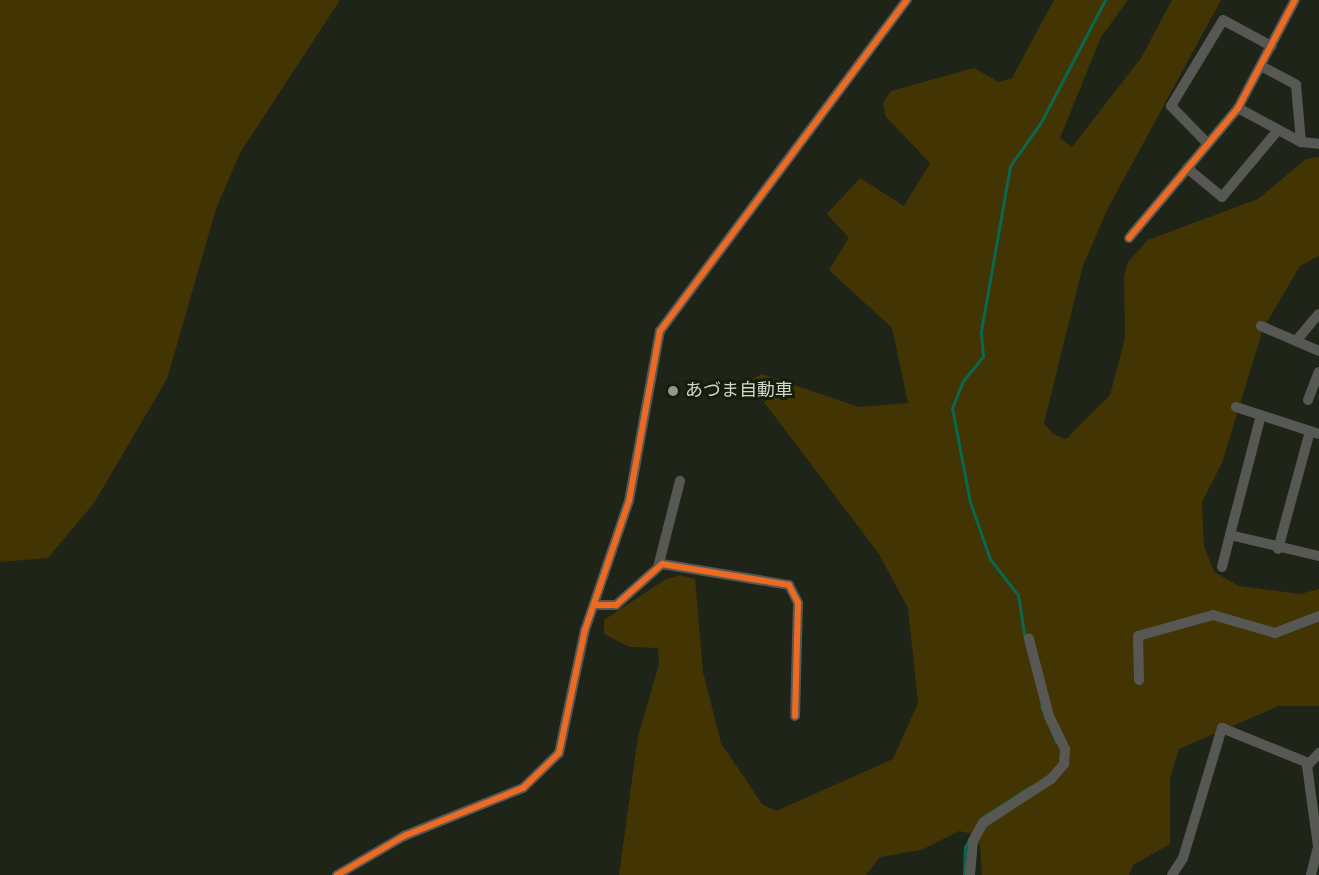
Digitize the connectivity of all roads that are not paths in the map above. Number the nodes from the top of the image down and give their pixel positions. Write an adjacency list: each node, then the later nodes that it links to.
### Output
1 (907, 0): 27 (street)
2 (1294, 0): 3 (street)
3 (1271, 46): 4 (street); 8 (street)
4 (1261, 66): 5 (street); 7 (street)
5 (1238, 108): 6 (street); 8 (street)
6 (1278, 130): 7 (street); 10 (street)
7 (1301, 142): 9 (street)
8 (1208, 144): 10 (street)
9 (1319, 144)
10 (1187, 168): 11 (street)
11 (1129, 238)
12 (1319, 314): 14 (street)
13 (1262, 326): 14 (street)
14 (1296, 341): 15 (street)
15 (1319, 351)
16 (1319, 372): 17 (street)
17 (1308, 400)
18 (1236, 407): 19 (street)
19 (1261, 415): 20 (street); 22 (street)
20 (1315, 433): 23 (street)
21 (680, 481): 25 (street)
22 (1230, 535): 23 (street); 26 (street)
23 (1278, 549): 24 (street)
24 (1319, 556)
25 (658, 567): 27 (street); 31 (street)
26 (1222, 567)
27 (594, 605): 34 (street)
28 (1319, 616): 30 (street)
29 (1029, 639): 35 (street)
30 (1138, 680)
31 (795, 716)
32 (1319, 753): 33 (street)
33 (1308, 763): 36 (street); 37 (street)
34 (337, 875)
35 (970, 875)
36 (1172, 875)
37 (1311, 875)

